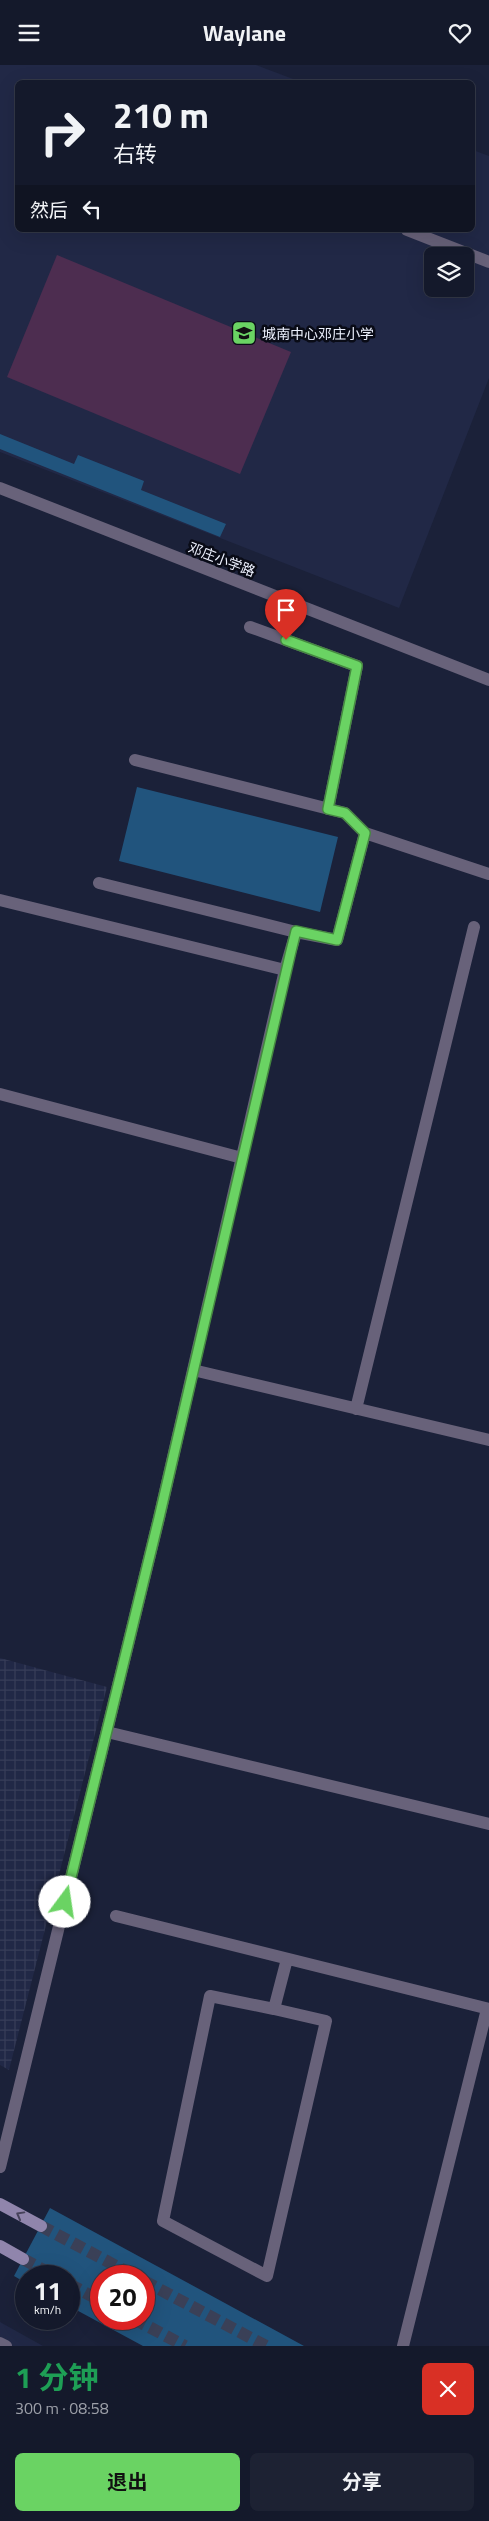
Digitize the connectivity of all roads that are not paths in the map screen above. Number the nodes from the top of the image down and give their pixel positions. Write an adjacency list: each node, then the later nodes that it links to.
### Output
1 (412, 232): 2 (street)
2 (489, 262)
3 (0, 488): 5 (street, 邓庄小学路)
4 (250, 627): 7 (street)
5 (489, 680)
6 (135, 761): 7 (street)
7 (328, 809): 8 (street)
8 (365, 833): 9 (street); 13 (street)
9 (489, 874)
10 (99, 883): 13 (street)
11 (0, 900): 14 (street)
12 (474, 927): 18 (street)
13 (296, 931): 14 (street)
14 (285, 970): 16 (street)
15 (0, 1095): 16 (street)
16 (242, 1158): 17 (street)
17 (193, 1370): 18 (street); 20 (street)
18 (356, 1409): 19 (street)
19 (489, 1440)
20 (107, 1732): 21 (street); 26 (street)
21 (489, 1823)
22 (116, 1916): 23 (street)
23 (287, 1959): 24 (street); 25 (street)
24 (274, 2009): 24 (street)
25 (488, 2009): 33 (street)
26 (0, 2167)
27 (0, 2204): 28 (main road, one-way to 27)
28 (41, 2226)
29 (0, 2246): 30 (main road)
30 (23, 2259)
31 (0, 2343): 32 (street)
32 (6, 2346)
33 (403, 2346)

